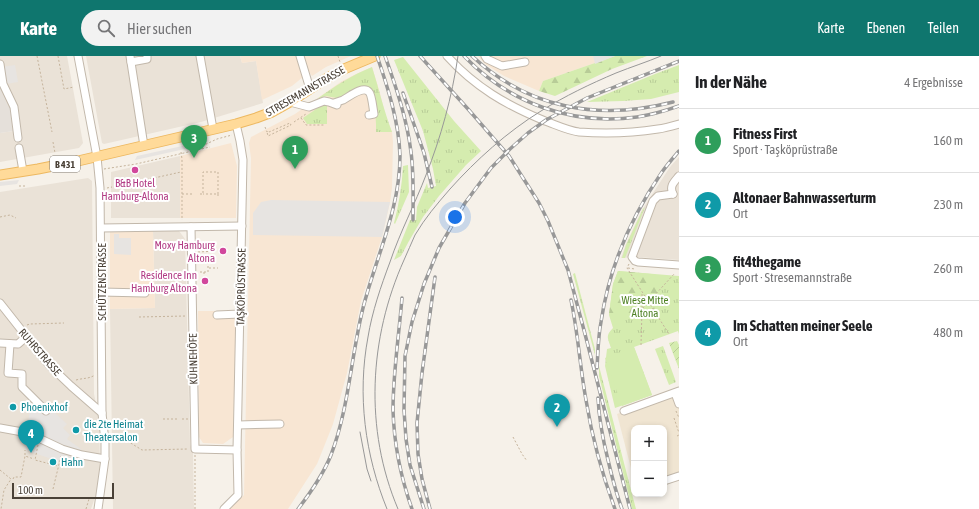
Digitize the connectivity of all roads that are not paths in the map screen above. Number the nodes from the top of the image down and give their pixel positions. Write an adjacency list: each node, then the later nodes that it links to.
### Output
1 (78, 56): 20 (street, SCHÜTZENSTRASSE)
2 (147, 56): 8 (street)
3 (200, 56): 16 (street)
4 (300, 56): 11 (street)
5 (375, 56): 11 (main road, STRESEMANNSTRASSE / B 431)
6 (447, 56): 15 (street)
7 (484, 56): 9 (street)
8 (130, 59): 18 (street)
9 (526, 62)
10 (0, 64): 17 (street)
11 (310, 89): 12 (main road, STRESEMANNSTRASSE / B 431)
12 (290, 102): 13 (street); 14 (main road, STRESEMANNSTRASSE / B 431)
13 (369, 115)
14 (236, 124): 16 (main road, STRESEMANNSTRASSE / B 431); 25 (street, TAŞKÖPRÜSTRASSE)
15 (679, 124)
16 (213, 129): 18 (main road, STRESEMANNSTRASSE / B 431)
17 (18, 138)
18 (144, 146): 20 (main road, STRESEMANNSTRASSE / B 431)
19 (20, 148): 21 (street)
20 (96, 157): 21 (main road, STRESEMANNSTRASSE / B 431); 27 (street, SCHÜTZENSTRASSE)
21 (23, 171): 22 (main road, STRESEMANNSTRASSE / B 431)
22 (0, 175)
23 (679, 176): 24 (street)
24 (676, 195): 28 (street)
25 (242, 226): 26 (street); 32 (street, TAŞKÖPRÜSTRASSE)
26 (192, 227): 27 (street); 45 (street, KÜHNEHÖFE)
27 (101, 228): 29 (street, SCHÜTZENSTRASSE)
28 (679, 265)
29 (101, 292): 30 (street); 41 (street, SCHÜTZENSTRASSE)
30 (145, 293)
31 (0, 303): 34 (street, RUHRSTRASSE)
32 (240, 314): 33 (street); 43 (street, TAŞKÖPRÜSTRASSE)
33 (217, 315)
34 (26, 337): 36 (street); 41 (street, RUHRSTRASSE)
35 (0, 344): 36 (street)
36 (10, 344): 40 (street)
37 (677, 392): 38 (street); 39 (street)
38 (679, 404)
39 (624, 411)
40 (46, 412)
41 (102, 413): 46 (street, SCHÜTZENSTRASSE)
42 (280, 424): 43 (street)
43 (238, 425): 45 (street, TAŞKÖPRÜSTRASSE)
44 (0, 428): 46 (street)
45 (237, 450): 50 (street, TAŞKÖPRÜSTRASSE)
46 (105, 459): 49 (street, SCHÜTZENSTRASSE)
47 (679, 476): 48 (street)
48 (667, 481)
49 (98, 509)
50 (224, 509)

